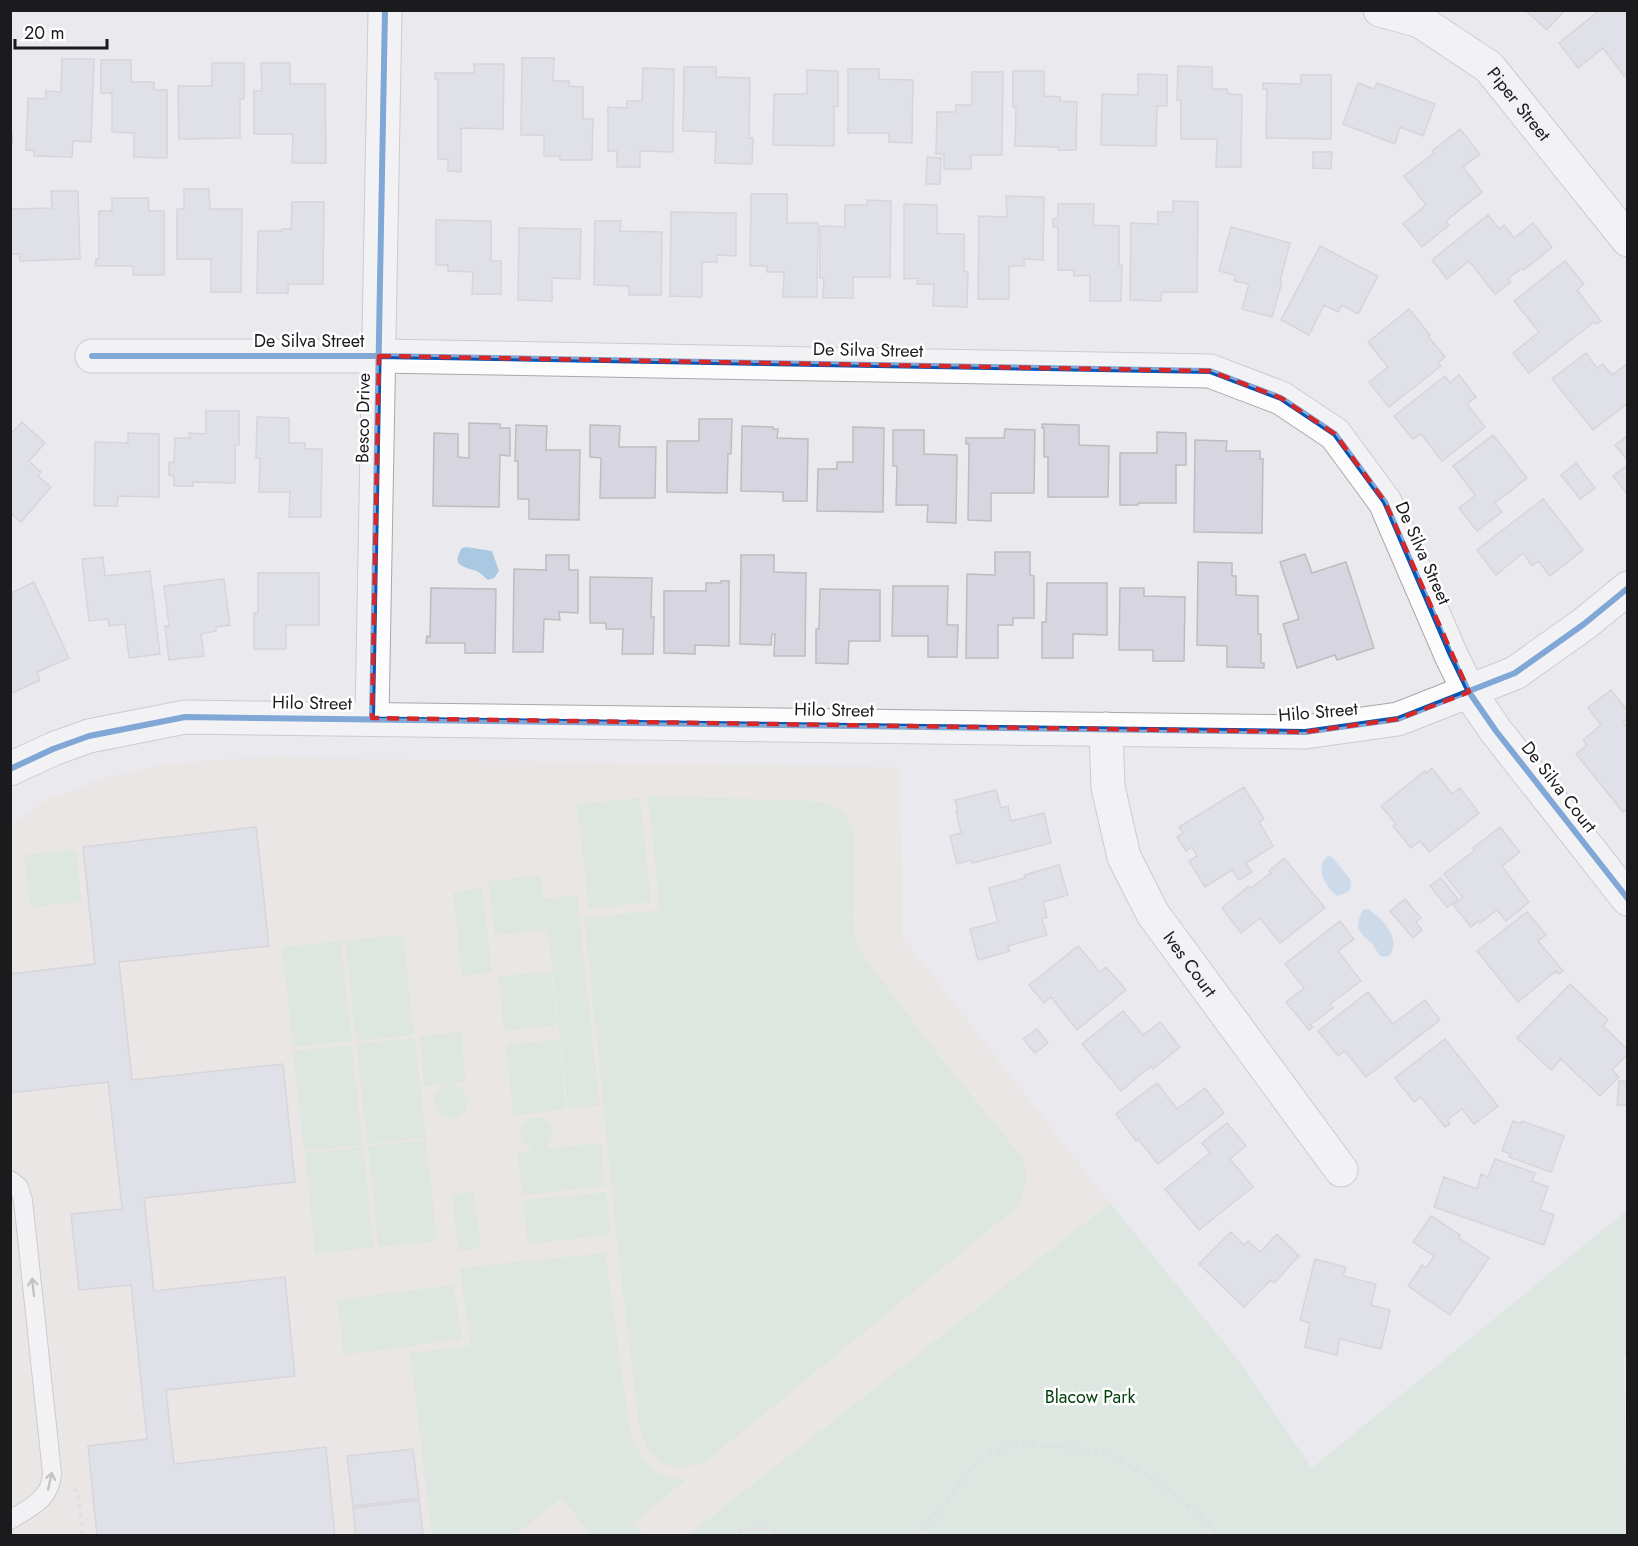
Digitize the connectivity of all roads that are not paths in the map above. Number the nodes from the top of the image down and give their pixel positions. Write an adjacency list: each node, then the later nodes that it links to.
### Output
1 (385, 10): 5 (street, Besco Drive)
2 (1380, 10): 3 (street, Piper Street)
3 (1628, 240)
4 (92, 356): 5 (street, De Silva Street)
5 (379, 357): 7 (street, De Silva Street); 8 (street, Besco Drive)
6 (1628, 588): 7 (street, Hilo Street)
7 (1469, 692): 9 (street, Hilo Street); 11 (street, De Silva Court)
8 (372, 718): 9 (street, Hilo Street); 10 (street, Hilo Street)
9 (1106, 729): 12 (street, Ives Court)
10 (10, 769)
11 (1628, 899)
12 (1341, 1170)
13 (10, 1180): 14 (lane, one-way to 13)
14 (10, 1520)

